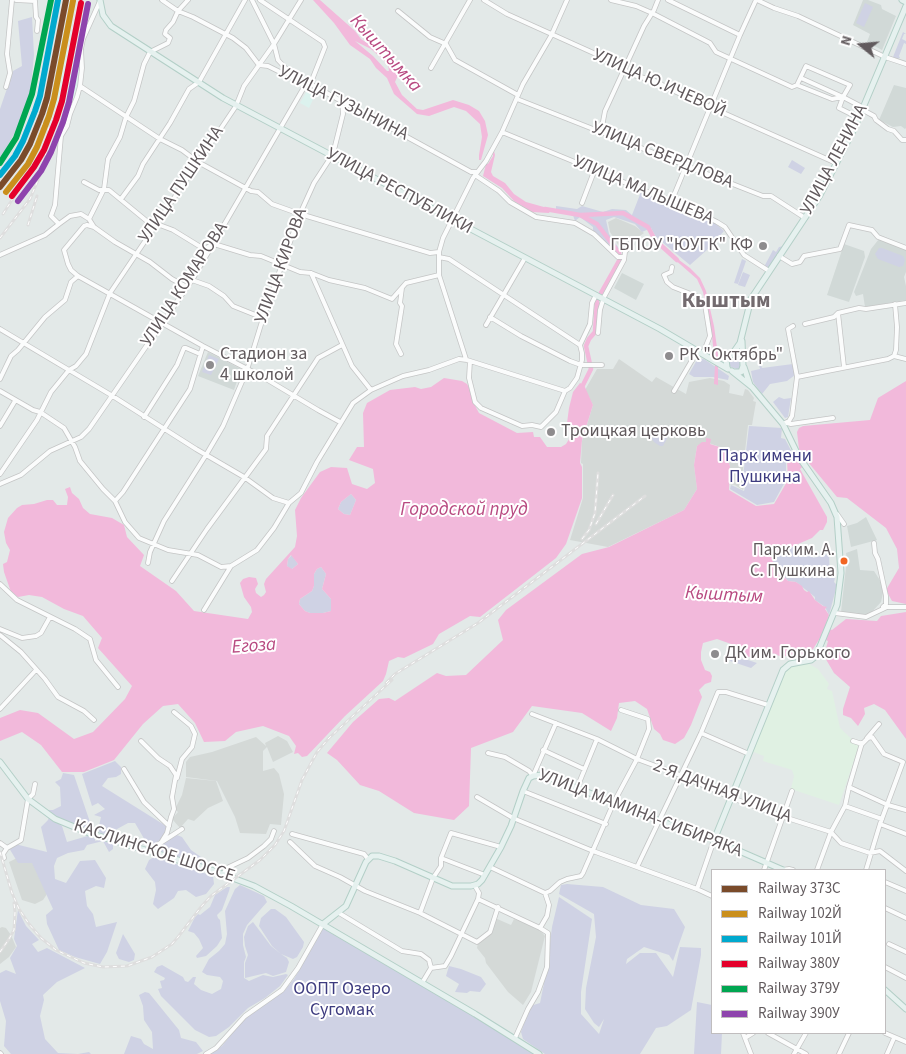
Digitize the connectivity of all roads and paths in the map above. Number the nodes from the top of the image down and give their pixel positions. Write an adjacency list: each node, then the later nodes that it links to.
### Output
1 (14, 0): 23 (street); 42 (street)
2 (100, 0): 29 (main road, УЛИЦА РЕСПУБЛИКИ); 41 (street)
3 (162, 0): 19 (street, УЛИЦА ГУЗЫНИНА)
4 (188, 0): 19 (street)
5 (245, 0): 24 (street)
6 (252, 0): 27 (street)
7 (260, 0): 22 (street)
8 (301, 0): 22 (street, УЛИЦА ПУШКИНА)
9 (470, 0): 28 (street)
10 (484, 0): 26 (street, УЛИЦА Ю.ИЧЕВОЙ)
11 (567, 0): 26 (street)
12 (611, 0): 21 (street)
13 (658, 0): 21 (street)
14 (668, 0): 25 (street)
15 (757, 0): 25 (street); 30 (street)
16 (902, 0): 17 (main road)
17 (906, 2)
18 (906, 6): 30 (main road, УЛИЦА ЛЕНИНА)
19 (178, 11): 24 (street, УЛИЦА ГУЗЫНИНА); 29 (street)
20 (398, 11): 28 (street, УЛИЦА СВЕРДЛОВА)
21 (652, 12): 31 (street); 35 (street)
22 (289, 18): 27 (street, УЛИЦА ПУШКИНА); 39 (street, УЛИЦА КОМАРОВА)
23 (36, 31)
24 (226, 34): 33 (street, УЛИЦА ГУЗЫНИНА); 38 (street)
25 (740, 35): 31 (street)
26 (551, 36): 35 (street, УЛИЦА Ю.ИЧЕВОЙ); 43 (street)
27 (274, 44): 33 (street, УЛИЦА ПУШКИНА); 36 (street)
28 (446, 44): 34 (street); 43 (street, УЛИЦА СВЕРДЛОВА)
29 (150, 52): 38 (main road, УЛИЦА РЕСПУБЛИКИ); 49 (street)
30 (885, 57): 32 (street); 48 (main road, УЛИЦА ЛЕНИНА)
31 (730, 58): 40 (street); 47 (street)
32 (906, 64)
33 (259, 65): 36 (street, УЛИЦА ГУЗЫНИНА); 46 (street, УЛИЦА ПУШКИНА)
34 (431, 68)
35 (624, 69): 47 (street, УЛИЦА Ю.ИЧЕВОЙ); 53 (street)
36 (292, 74): 39 (street, УЛИЦА ГУЗЫНИНА)
37 (801, 78): 40 (street); 44 (street); 44 (street)
38 (199, 82): 46 (main road, УЛИЦА РЕСПУБЛИКИ); 54 (street)
39 (310, 85): 45 (street, УЛИЦА ГУЗЫНИНА); 51 (street, УЛИЦА КОМАРОВА)
40 (797, 85): 44 (street)
41 (80, 86): 49 (street); 72 (street)
42 (6, 87)
43 (518, 97): 52 (street); 53 (street, УЛИЦА СВЕРДЛОВА)
44 (844, 97): 48 (street); 50 (street)
45 (342, 101): 56 (street, УЛИЦА КИРОВА); 61 (street, УЛИЦА ГУЗЫНИНА)
46 (236, 106): 51 (main road, УЛИЦА РЕСПУБЛИКИ); 57 (street, УЛИЦА ПУШКИНА)
47 (710, 107): 58 (street, УЛИЦА Ю.ИЧЕВОЙ); 59 (street)
48 (863, 109): 50 (main road, УЛИЦА ЛЕНИНА); 55 (street)
49 (126, 117): 54 (street); 64 (street)
50 (859, 118): 58 (main road, УЛИЦА ЛЕНИНА)
51 (281, 129): 56 (main road, УЛИЦА РЕСПУБЛИКИ); 63 (street, УЛИЦА КОМАРОВА)
52 (502, 132): 60 (street, УЛИЦА МАЛЫШЕВА); 61 (street)
53 (600, 132): 59 (street, УЛИЦА СВЕРДЛОВА)
54 (160, 139): 57 (street); 65 (street)
55 (906, 140)
56 (331, 156): 68 (street, УЛИЦА КИРОВА); 71 (main road, УЛИЦА РЕСПУБЛИКИ)
57 (198, 162): 63 (street); 73 (street, УЛИЦА ПУШКИНА)
58 (836, 163): 69 (main road, УЛИЦА ЛЕНИНА)
59 (687, 166): 66 (street); 69 (street, УЛИЦА СВЕРДЛОВА)
60 (595, 169): 66 (street, УЛИЦА МАЛЫШЕВА); 67 (street)
61 (476, 174): 71 (street); 83 (street, УЛИЦА ГУЗЫНИНА)
62 (84, 182): 64 (street)
63 (246, 188): 68 (street); 75 (street, УЛИЦА КОМАРОВА)
64 (104, 189): 65 (street); 70 (street)
65 (121, 199): 73 (street)
66 (672, 200): 87 (street, УЛИЦА МАЛЫШЕВА)
67 (582, 203)
68 (300, 214): 78 (street); 85 (street, УЛИЦА КИРОВА)
69 (805, 218): 81 (main road, УЛИЦА ЛЕНИНА)
70 (88, 219): 72 (street); 74 (street)
71 (452, 220): 78 (street); 84 (main road, УЛИЦА РЕСПУБЛИКИ)
72 (59, 224): 80 (street)
73 (155, 225): 75 (street); 79 (street, УЛИЦА ПУШКИНА)
74 (94, 227): 79 (street); 90 (street)
75 (214, 244): 85 (street); 91 (street, УЛИЦА КОМАРОВА)
76 (632, 244): 83 (street)
77 (906, 248): 81 (street)
78 (439, 252): 82 (street)
79 (136, 253): 93 (street); 94 (street, УЛИЦА ПУШКИНА)
80 (0, 255)
81 (779, 256): 87 (main road, УЛИЦА ЛЕНИНА)
82 (439, 257): 89 (street); 95 (street)
83 (624, 257): 96 (street)
84 (525, 258): 95 (street); 96 (main road, УЛИЦА РЕСПУБЛИКИ)
85 (282, 266): 88 (street); 101 (street, УЛИЦА КИРОВА)
86 (672, 267): 114 (street)
87 (769, 271): 108 (main road, УЛИЦА ЛЕНИНА)
88 (311, 273): 92 (street); 112 (street)
89 (439, 274): 92 (street); 113 (street)
90 (78, 276): 94 (street); 109 (street)
91 (192, 280): 93 (street, УЛИЦА КОМАРОВА); 101 (street)
92 (402, 286): 116 (street)
93 (187, 287): 102 (street, УЛИЦА КОМАРОВА)
94 (110, 293): 102 (street); 128 (street, УЛИЦА ПУШКИНА)
95 (504, 294): 100 (street); 110 (street)
96 (599, 297): 107 (street); 110 (street); 114 (main road, УЛИЦА РЕСПУБЛИКИ)
97 (906, 303): 98 (street)
98 (895, 304): 99 (street); 118 (street)
99 (838, 313): 103 (street); 127 (street)
100 (490, 317): 104 (street); 124 (street)
101 (263, 318): 129 (street, УЛИЦА КИРОВА)
102 (162, 323): 111 (street); 138 (street, УЛИЦА КОМАРОВА)
103 (805, 324)
104 (486, 325)
105 (793, 326): 131 (street)
106 (0, 329): 109 (street)
107 (598, 332)
108 (742, 335): 117 (main road); 122 (main road)
109 (24, 342): 128 (street); 132 (street)
110 (580, 345): 124 (street)
111 (203, 346): 115 (street); 129 (street)
112 (342, 346): 134 (street); 139 (street)
113 (463, 352): 119 (street); 121 (street)
114 (700, 352): 123 (main road, УЛИЦА РЕСПУБЛИКИ); 137 (street)
115 (200, 354): 142 (street); 147 (street)
116 (401, 354)
117 (732, 354): 122 (main road); 123 (main road); 130 (main road)
118 (894, 356): 120 (street); 127 (street)
119 (459, 359): 121 (street); 134 (street)
120 (906, 359)
121 (468, 360): 136 (street); 136 (street)
122 (743, 360): 126 (main road)
123 (718, 362): 130 (main road, УЛИЦА РЕСПУБЛИКИ)
124 (583, 365): 125 (street); 136 (street)
125 (602, 365)
126 (744, 366): 130 (main road); 133 (main road)
127 (844, 367): 131 (street)
128 (69, 370): 138 (street); 141 (street, УЛИЦА ПУШКИНА)
129 (247, 370): 139 (street); 149 (street, УЛИЦА КИРОВА)
130 (730, 370): 133 (main road, УЛИЦА РЕСПУБЛИКИ)
131 (797, 377): 145 (street)
132 (0, 378)
133 (752, 387): 145 (main road)
134 (371, 390): 144 (street)
135 (0, 391): 140 (street)
136 (566, 391)
137 (674, 391)
138 (112, 395): 142 (street); 148 (street, УЛИЦА КОМАРОВА)
139 (294, 395): 144 (street); 151 (street)
140 (15, 401): 141 (street); 146 (street)
141 (40, 412): 148 (street); 150 (street, УЛИЦА ПУШКИНА)
142 (144, 417): 147 (street)
143 (833, 418): 145 (street)
144 (340, 422): 154 (street)
145 (785, 423): 155 (main road)
146 (0, 426)
147 (164, 428): 149 (street); 153 (street)
148 (71, 441): 152 (street, УЛИЦА КОМАРОВА); 153 (street)
149 (206, 455): 151 (street); 158 (street, УЛИЦА КИРОВА)
150 (0, 474)
151 (244, 477): 154 (street); 159 (street)
152 (0, 484)
153 (115, 501): 158 (street)
154 (289, 503): 161 (street)
155 (835, 512): 156 (street); 167 (main road)
156 (844, 524)
157 (874, 543): 165 (street)
158 (153, 544): 159 (street); 160 (street, УЛИЦА КИРОВА)
159 (190, 553): 161 (street); 162 (street)
160 (148, 563)
161 (231, 566): 166 (street)
162 (172, 581)
163 (0, 584): 168 (street)
164 (906, 607): 165 (street)
165 (882, 608): 167 (street)
166 (204, 610)
167 (835, 613): 174 (main road)
168 (50, 617): 169 (street); 172 (street)
169 (0, 629)
170 (0, 635): 171 (street)
171 (36, 670): 173 (street); 178 (street)
172 (118, 687)
173 (1, 705)
174 (768, 705): 181 (street); 188 (main road)
175 (621, 710): 189 (street)
176 (174, 712): 195 (street)
177 (532, 714): 179 (street, 2-Я ДАЧНАЯ УЛИЦА)
178 (94, 720)
179 (556, 723): 182 (street, 2-Я ДАЧНАЯ УЛИЦА); 186 (street)
180 (879, 724): 185 (street)
181 (701, 733): 188 (street); 193 (street)
182 (597, 739): 189 (street, 2-Я ДАЧНАЯ УЛИЦА); 192 (street)
183 (141, 741): 195 (street)
184 (854, 741): 185 (street)
185 (862, 744): 197 (street); 206 (street)
186 (543, 750): 192 (street); 194 (street)
187 (488, 753): 194 (street, УЛИЦА МАМИНА-СИБИРЯКА)
188 (749, 754): 202 (main road)
189 (637, 759): 193 (street, 2-Я ДАЧНАЯ УЛИЦА); 204 (street)
190 (0, 762): 203 (main road, КАСЛИНСКОЕ ШОССЕ)
191 (124, 769): 214 (street)
192 (584, 769): 198 (street)
193 (680, 775): 202 (street, 2-Я ДАЧНАЯ УЛИЦА); 211 (street)
194 (533, 776): 198 (main road, УЛИЦА МАМИНА-СИБИРЯКА); 199 (main road)
195 (176, 780): 214 (street)
196 (35, 784): 203 (street)
197 (848, 787): 205 (street); 206 (street)
198 (577, 788): 204 (main road, УЛИЦА МАМИНА-СИБИРЯКА)
199 (523, 791): 209 (main road); 212 (street)
200 (792, 791): 208 (street)
201 (477, 797): 209 (street)
202 (732, 798): 208 (street, 2-Я ДАЧНАЯ УЛИЦА); 220 (main road)
203 (28, 799): 225 (street); 226 (main road, КАСЛИНСКОЕ ШОССЕ)
204 (614, 802): 211 (main road, УЛИЦА МАМИНА-СИБИРЯКА); 212 (street)
205 (845, 806): 210 (street); 217 (street)
206 (888, 806): 207 (street); 210 (street)
207 (906, 810)
208 (784, 817): 217 (street, 2-Я ДАЧНАЯ УЛИЦА); 232 (street)
209 (513, 818): 224 (main road); 227 (street)
210 (882, 819): 213 (street)
211 (660, 821): 220 (main road, УЛИЦА МАМИНА-СИБИРЯКА); 234 (street)
212 (606, 824): 227 (street)
213 (880, 824): 219 (street); 228 (street)
214 (169, 826): 221 (street)
215 (182, 830): 221 (street)
216 (274, 831): 240 (street)
217 (831, 832): 228 (street, 2-Я ДАЧНАЯ УЛИЦА); 237 (street)
218 (292, 834): 231 (street)
219 (906, 834)
220 (714, 840): 232 (main road, УЛИЦА МАМИНА-СИБИРЯКА); 246 (street)
221 (162, 841): 226 (street)
222 (290, 842): 244 (street)
223 (0, 843): 225 (street)
224 (501, 847): 230 (street); 233 (main road)
225 (7, 848): 229 (street)
226 (148, 851): 240 (main road, КАСЛИНСКОЕ ШОССЕ)
227 (593, 851): 234 (street); 248 (street)
228 (870, 853): 238 (street); 239 (street, 2-Я ДАЧНАЯ УЛИЦА)
229 (4, 858)
230 (441, 858): 241 (street); 242 (street)
231 (368, 859): 242 (main road); 244 (main road)
232 (767, 862): 235 (street); 236 (main road, УЛИЦА МАМИНА-СИБИРЯКА)
233 (490, 867): 241 (main road); 248 (street)
234 (637, 867): 246 (street)
235 (764, 869)
236 (780, 869)
237 (817, 869)
238 (866, 869)
239 (906, 871)
240 (223, 874): 256 (main road, КАСЛИНСКОЕ ШОССЕ)
241 (485, 875): 245 (main road)
242 (433, 878): 245 (main road); 254 (street)
243 (886, 882): 247 (street)
244 (356, 886): 253 (main road); 254 (street)
245 (475, 886): 250 (street)
246 (697, 889): 249 (street)
247 (906, 891)
248 (544, 892): 257 (street)
249 (711, 896)
250 (478, 899): 251 (street); 258 (street)
251 (498, 907): 257 (street); 258 (street)
252 (886, 908): 255 (street)
253 (339, 913): 256 (main road); 261 (street)
254 (420, 913): 258 (street)
255 (906, 918)
256 (323, 924): 264 (main road, КАСЛИНСКОЕ ШОССЕ); 278 (street)
257 (540, 928): 273 (street)
258 (462, 933): 261 (street)
259 (889, 944): 260 (street)
260 (906, 952)
261 (431, 968): 264 (street)
262 (886, 968): 263 (street)
263 (906, 978)
264 (422, 983): 273 (main road, КАСЛИНСКОЕ ШОССЕ)
265 (886, 991): 266 (main road)
266 (906, 1009)
267 (743, 1034): 274 (street)
268 (751, 1034): 274 (street)
269 (769, 1034): 277 (street)
270 (805, 1034): 277 (street)
271 (849, 1034): 282 (street)
272 (886, 1034): 275 (street)
273 (515, 1038): 279 (main road, КАСЛИНСКОЕ ШОССЕ)
274 (745, 1038): 280 (street)
275 (894, 1038): 276 (street); 283 (street)
276 (906, 1042)
277 (796, 1052): 281 (street)
278 (206, 1054)
279 (539, 1054)
280 (751, 1054)
281 (806, 1054)
282 (839, 1054)
283 (887, 1054)

